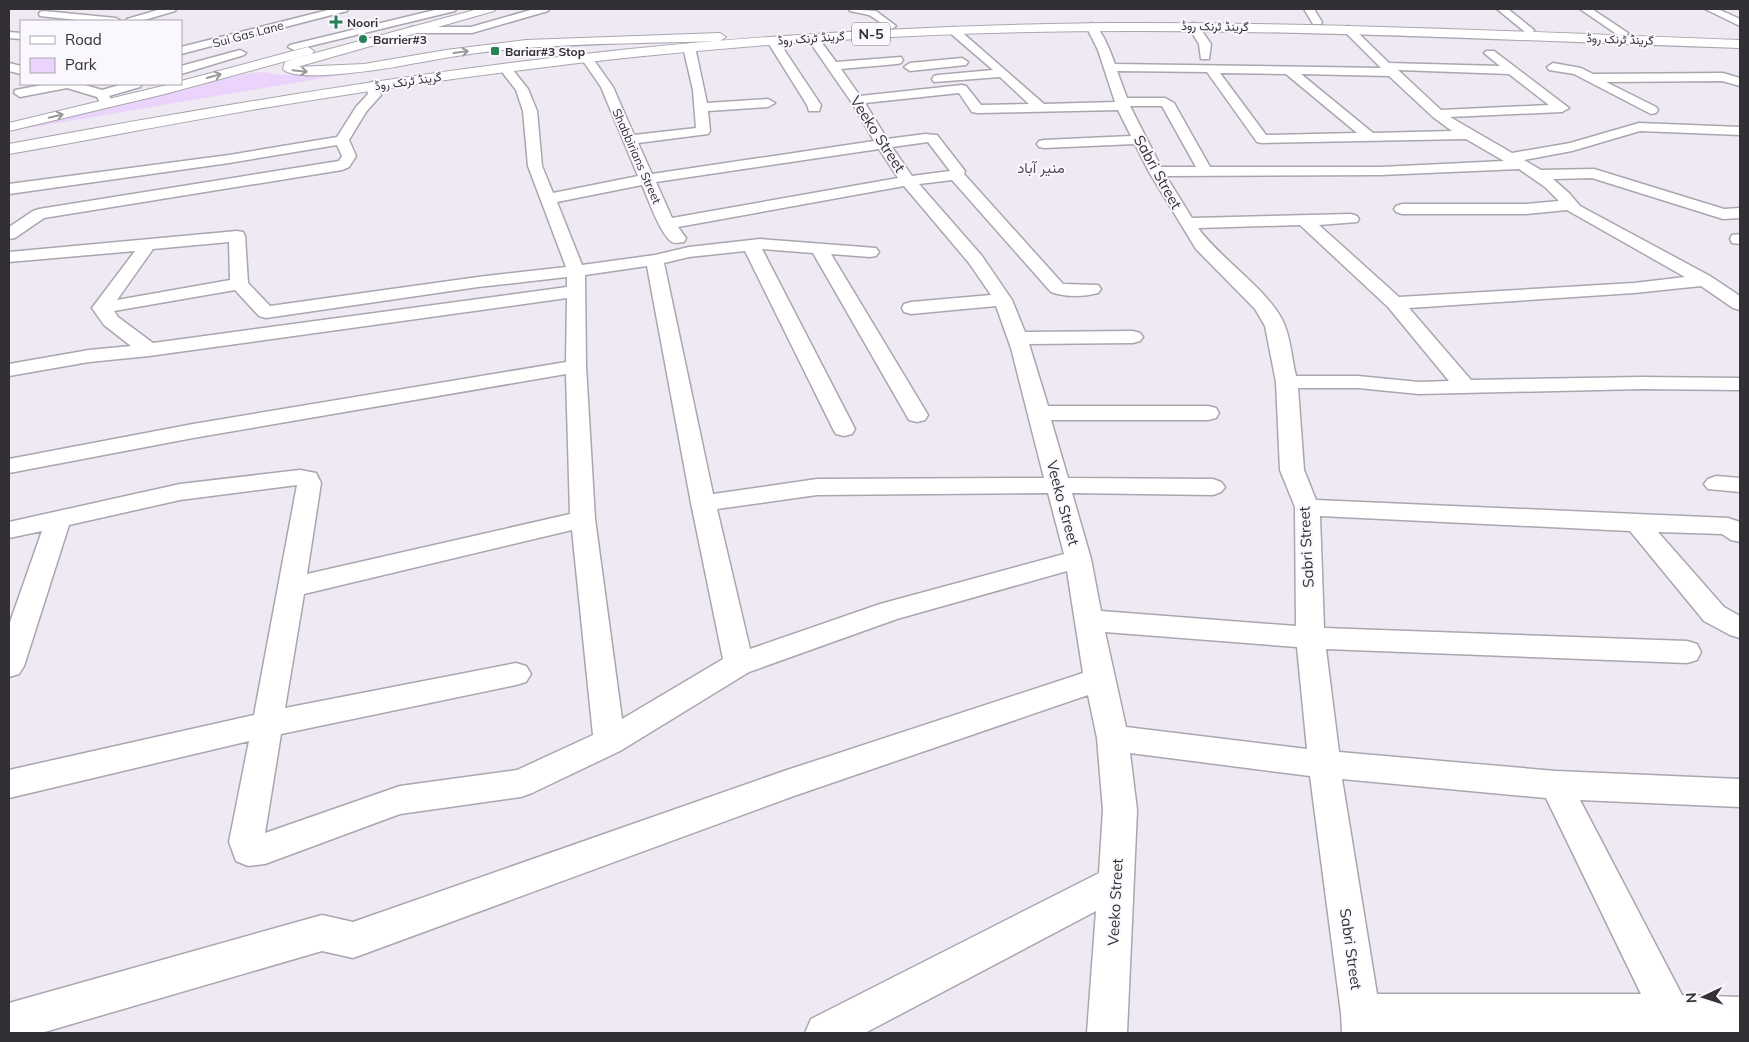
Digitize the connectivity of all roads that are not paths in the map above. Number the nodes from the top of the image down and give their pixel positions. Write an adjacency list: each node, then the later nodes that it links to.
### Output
1 (171, 9): 19 (street)
2 (315, 9): 13 (street)
3 (451, 9): 23 (street)
4 (470, 9): 33 (main road)
5 (490, 9): 23 (main road)
6 (544, 9): 12 (street)
7 (854, 9): 24 (street)
8 (1309, 9): 20 (street)
9 (1502, 9): 29 (street)
10 (1585, 9): 31 (street)
11 (1710, 9): 16 (street)
12 (525, 11): 23 (street)
13 (330, 12): 15 (street, Sui Gas Lane); 40 (street, Sui Gas Lane)
14 (44, 14): 18 (street)
15 (354, 16): 22 (street); 23 (street)
16 (1726, 16): 17 (street); 21 (street)
17 (1740, 17)
18 (106, 20)
19 (134, 20)
20 (1317, 22): 24 (main road, گرینڈ ٹرنک روڈ / N-5); 29 (main road, گرینڈ ٹرنک روڈ / N-5)
21 (1740, 23)
22 (386, 25): 23 (street); 38 (street)
23 (409, 25): 33 (main road)
24 (891, 26): 30 (main road, گرینڈ ٹرنک روڈ / N-5)
25 (1091, 26): 26 (main road, گرینڈ ٹرنک روڈ / N-5); 28 (main road, گرینڈ ٹرنک روڈ / N-5); 49 (street, Sabri Street)
26 (1193, 26): 27 (main road, گرینڈ ٹرنک روڈ / N-5); 46 (street)
27 (1348, 29): 37 (main road, گرینڈ ٹرنک روڈ / N-5); 52 (street)
28 (953, 30): 30 (main road, گرینڈ ٹرنک روڈ / N-5); 45 (street)
29 (1529, 30): 31 (main road, گرینڈ ٹرنک روڈ / N-5)
30 (842, 32): 32 (main road, گرینڈ ٹرنک روڈ / N-5); 34 (main road, گرینڈ ٹرنک روڈ / N-5)
31 (1622, 33): 35 (main road, گرینڈ ٹرنک روڈ / N-5)
32 (720, 37): 33 (main road, one-way to 32); 78 (main road, گرینڈ ٹرنک روڈ / N-5)
33 (368, 38): 65 (main road, one-way to 33)
34 (813, 38): 36 (main road, گرینڈ ٹرنک روڈ / N-5); 47 (street, Veeko Street)
35 (1740, 38)
36 (773, 41): 39 (main road, گرینڈ ٹرنک روڈ / N-5); 69 (street)
37 (1740, 44)
38 (294, 47)
39 (688, 47): 43 (main road, گرینڈ ٹرنک روڈ / N-5); 68 (street)
40 (182, 51)
41 (242, 52): 53 (street)
42 (1490, 54): 55 (street)
43 (587, 58): 51 (main road, گرینڈ ٹرنک روڈ / N-5); 80 (street, Shabbirians Street)
44 (897, 60): 47 (street)
45 (989, 60): 48 (street); 56 (street)
46 (1208, 63): 49 (street); 54 (street); 77 (street)
47 (832, 66): 70 (street, Veeko Street)
48 (910, 67)
49 (1109, 67): 67 (street, Sabri Street)
50 (1553, 67): 57 (street)
51 (505, 68): 63 (main road, گرینڈ ٹرنک روڈ / N-5); 93 (street)
52 (1390, 69): 54 (street); 55 (street); 73 (street)
53 (182, 70)
54 (1289, 70): 77 (street)
55 (1510, 70): 73 (street)
56 (1003, 73): 58 (street); 71 (street)
57 (1590, 78): 59 (street); 72 (street)
58 (926, 80)
59 (1740, 82)
60 (62, 85): 64 (street)
61 (70, 85): 65 (street)
62 (134, 85): 65 (street)
63 (372, 86): 79 (street); 84 (main road, گرینڈ ٹرنک روڈ / N-5)
64 (20, 93)
65 (105, 98): 74 (main road, one-way to 65)
66 (768, 103): 68 (street)
67 (1123, 104): 71 (street); 81 (street, Sabri Street); 86 (street)
68 (701, 107): 80 (street)
69 (814, 108)
70 (868, 108): 71 (street); 82 (street, Veeko Street)
71 (1041, 108)
72 (1651, 110)
73 (1438, 114): 76 (street)
74 (9, 128)
75 (1740, 131): 85 (street)
76 (1469, 135): 77 (street); 85 (street)
77 (1371, 138)
78 (9, 139)
79 (342, 140): 92 (street); 100 (street)
80 (629, 140): 90 (street, Shabbirians Street)
81 (1140, 140): 83 (street); 87 (street, Sabri Street)
82 (882, 143): 88 (street); 90 (street); 91 (street, Veeko Street)
83 (1044, 144)
84 (9, 149)
85 (1514, 161): 86 (street); 89 (street)
86 (1205, 171): 87 (street)
87 (1156, 172): 99 (street, Sabri Street)
88 (956, 175): 91 (street); 114 (street)
89 (1535, 175): 94 (street); 96 (street)
90 (648, 180): 93 (street); 101 (street, Shabbirians Street)
91 (908, 181): 101 (street); 115 (street, Veeko Street)
92 (9, 189)
93 (549, 199): 110 (street)
94 (1572, 205): 95 (street); 113 (street)
95 (1402, 209)
96 (1740, 214)
97 (1351, 219): 98 (street)
98 (1304, 220): 99 (street); 116 (street)
99 (1187, 223): 125 (street, Sabri Street)
100 (17, 224): 102 (street)
101 (667, 224): 106 (street, Shabbirians Street)
102 (9, 234)
103 (149, 243): 108 (street); 112 (street); 118 (street)
104 (751, 245): 105 (street); 106 (street); 131 (street)
105 (819, 249): 107 (street); 130 (street)
106 (690, 252): 109 (street)
107 (870, 252)
108 (9, 257)
109 (655, 260): 110 (street); 137 (street)
110 (575, 281): 112 (street); 122 (street); 123 (street)
111 (1740, 283): 113 (street)
112 (239, 284): 118 (street)
113 (1709, 284): 116 (street); 117 (street)
114 (1092, 289)
115 (1002, 300): 119 (street); 121 (street, Veeko Street)
116 (1395, 304): 127 (street)
117 (1740, 304)
118 (101, 308): 122 (street)
119 (911, 308)
120 (1133, 337): 121 (street)
121 (1018, 338): 128 (street, Veeko Street)
122 (148, 350): 124 (street)
123 (576, 366): 132 (street); 139 (street)
124 (11, 375)
125 (1287, 382): 127 (street); 138 (street, Sabri Street)
126 (1740, 384): 127 (street)
127 (1466, 388)
128 (1038, 413): 129 (street); 134 (street, Veeko Street)
129 (1208, 413)
130 (917, 415)
131 (844, 429)
132 (9, 466)
133 (1716, 484): 135 (street)
134 (1058, 485): 136 (street); 137 (street); 144 (street, Veeko Street)
135 (1740, 485)
136 (1213, 487)
137 (703, 503): 150 (street)
138 (1307, 506): 141 (street); 148 (street, Sabri Street)
139 (583, 519): 145 (street); 156 (street)
140 (58, 520): 142 (street); 145 (street); 151 (street)
141 (1636, 523): 143 (street); 147 (street)
142 (9, 530)
143 (1740, 534)
144 (1078, 559): 146 (street, Veeko Street); 150 (street)
145 (292, 587): 154 (street)
146 (1088, 620): 148 (street); 153 (street, Veeko Street)
147 (1740, 628)
148 (1310, 638): 149 (street); 157 (street, Sabri Street)
149 (1687, 652)
150 (739, 664): 156 (street)
151 (9, 666)
152 (516, 674): 154 (street)
153 (1099, 679): 155 (street, Veeko Street); 163 (street)
154 (268, 724): 156 (street); 158 (street)
155 (1113, 738): 157 (street); 161 (street, Veeko Street)
156 (609, 742)
157 (1324, 764): 159 (street); 164 (street, Sabri Street)
158 (9, 784)
159 (1556, 786): 160 (street); 165 (street)
160 (1740, 793)
161 (1115, 883): 166 (street); 167 (street, Veeko Street)
162 (1740, 1017): 165 (street)
163 (9, 1023)
164 (1362, 1023): 165 (street)
165 (1675, 1024)
166 (839, 1030)
167 (1107, 1033)

